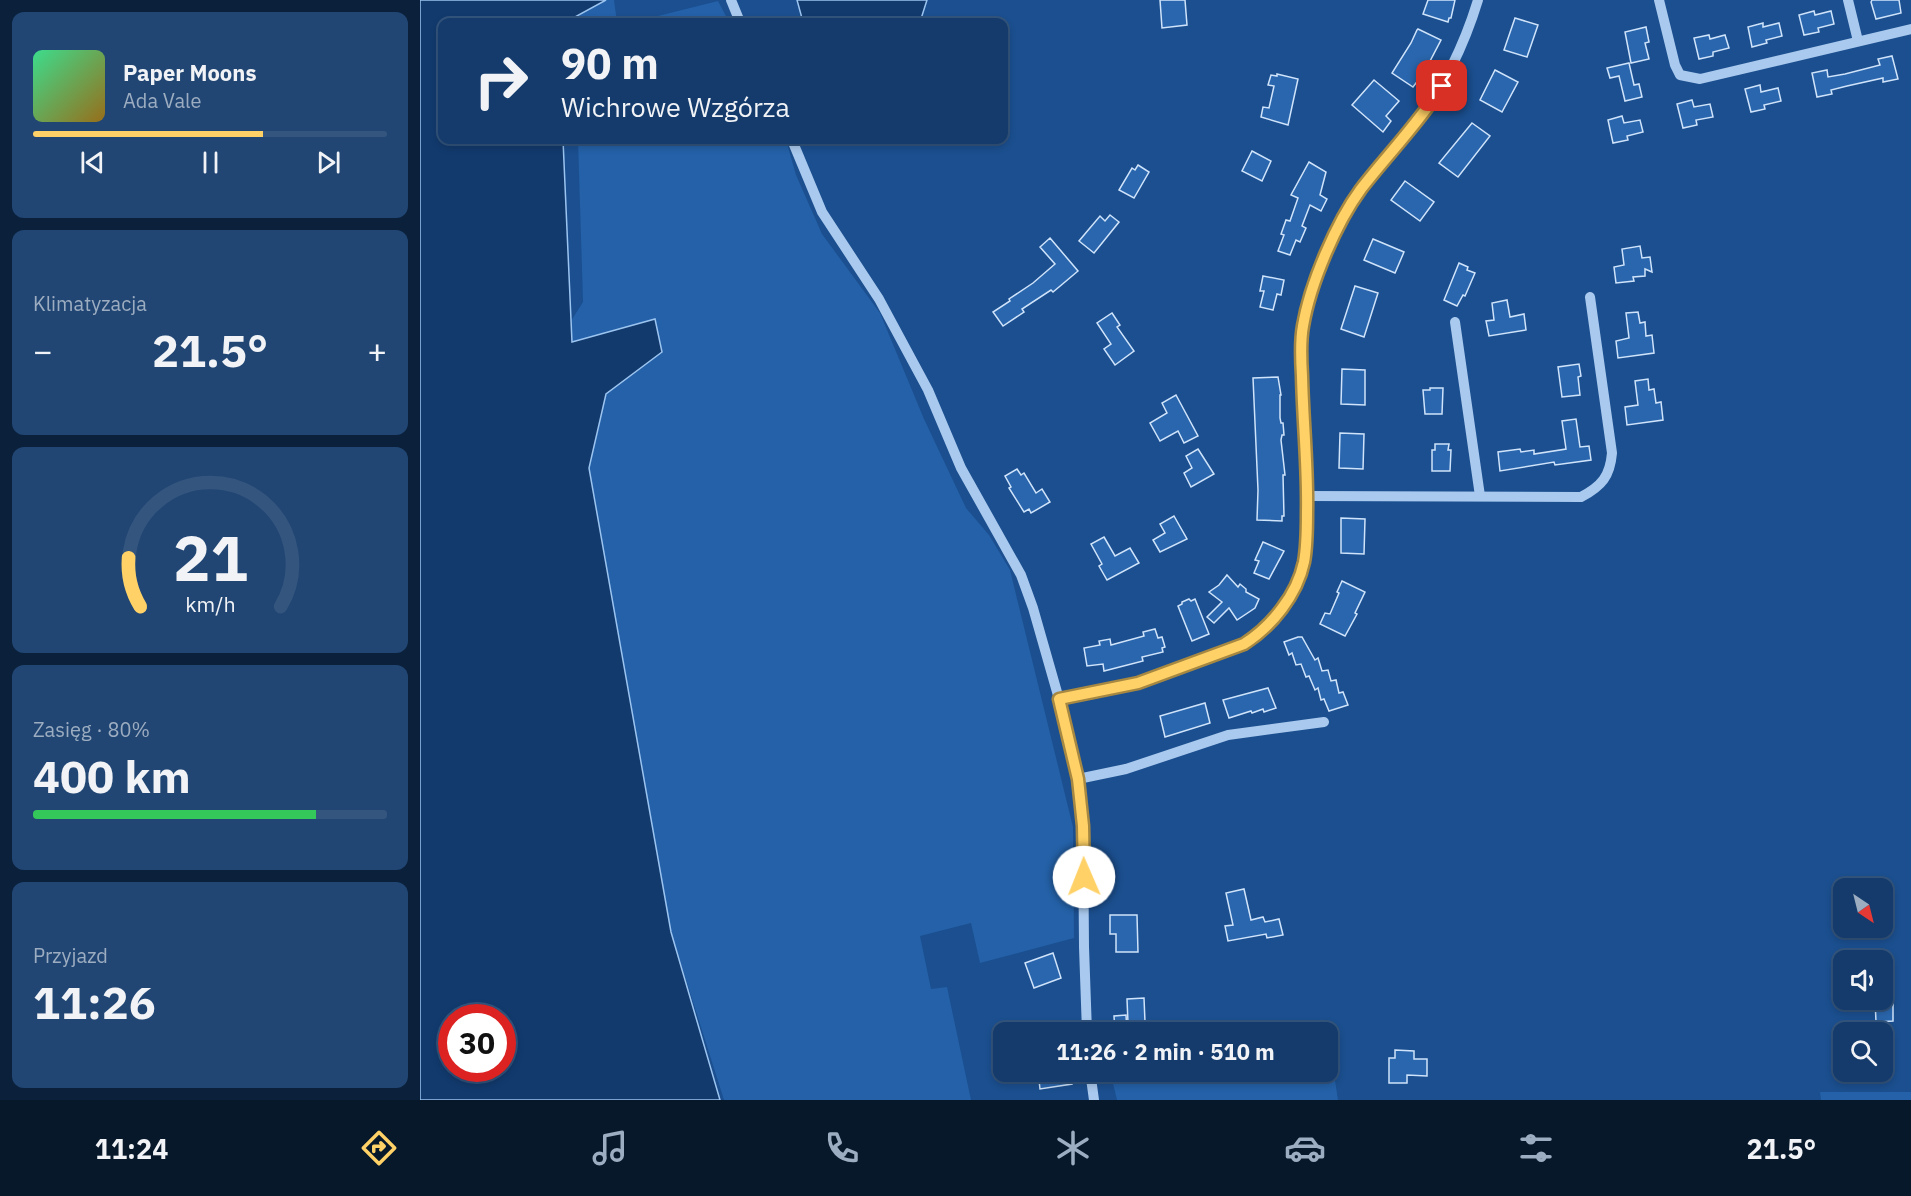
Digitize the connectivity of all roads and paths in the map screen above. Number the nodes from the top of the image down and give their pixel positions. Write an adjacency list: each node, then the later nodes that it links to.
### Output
1 (731, 0): 5 (street)
2 (1478, 0): 11 (street)
3 (1659, 0): 7 (street)
4 (1848, 0): 7 (street)
5 (738, 18)
6 (1911, 29): 7 (street)
7 (1858, 41)
8 (794, 144): 13 (street)
9 (1590, 297): 12 (street)
10 (1455, 322): 12 (street)
11 (1307, 496): 12 (street); 13 (street)
12 (1480, 496)
13 (1059, 699): 15 (street)
14 (1324, 722): 15 (street)
15 (1078, 779): 16 (street)
16 (1087, 1022)
17 (1092, 1082): 18 (street)
18 (1094, 1100)

